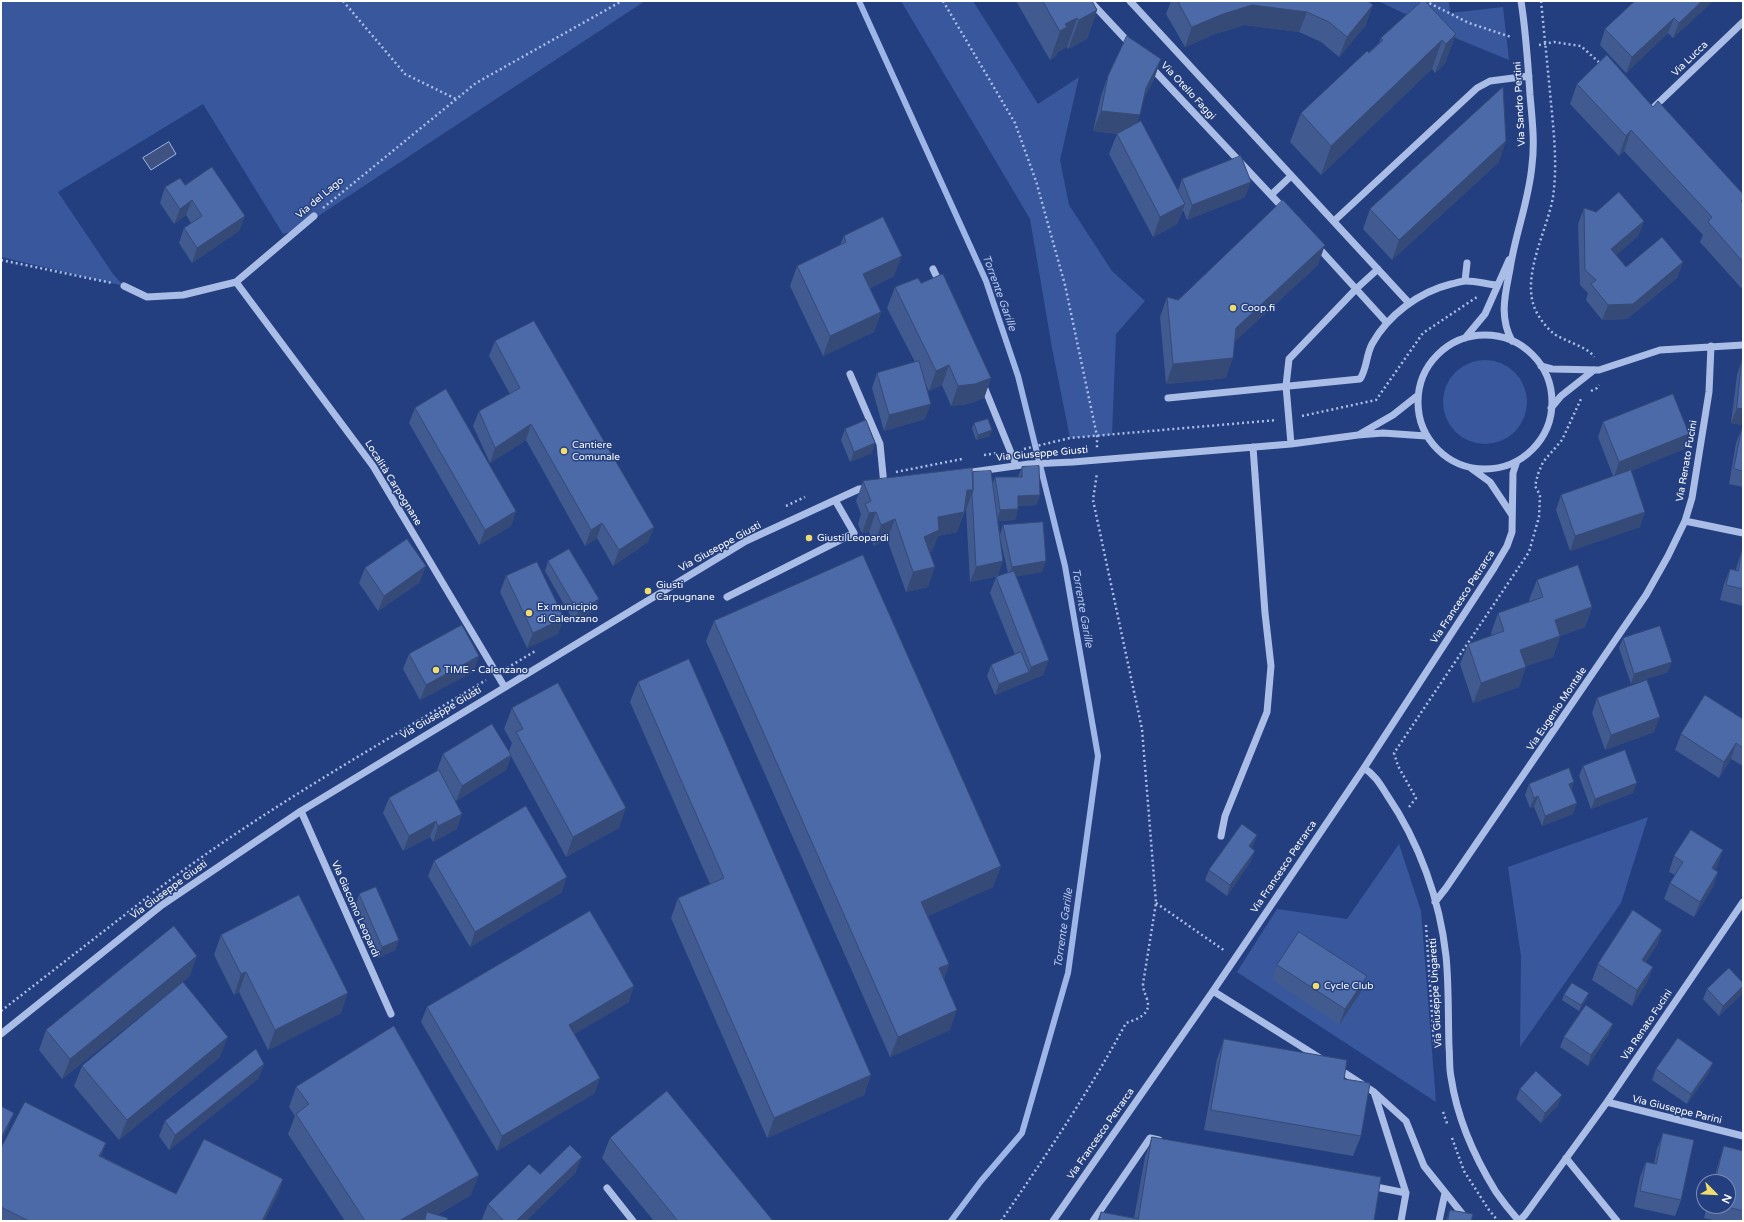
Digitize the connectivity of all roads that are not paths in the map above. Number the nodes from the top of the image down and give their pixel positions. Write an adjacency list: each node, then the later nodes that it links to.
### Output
1 (1090, 1): 8 (street, Via Otello Faggi)
2 (1130, 1): 7 (street, Via Otello Faggi)
3 (1521, 1): 5 (street, Via Sandro Pertini)
4 (1743, 22): 6 (street, Via Lucca)
5 (1529, 76): 11 (street); 13 (street, Via Sandro Pertini)
6 (1653, 113)
7 (1291, 176): 8 (street); 11 (street, Via Otello Faggi)
8 (1271, 195): 10 (street, Via Otello Faggi)
9 (314, 216): 18 (street, Via del Lago)
10 (1292, 218)
11 (1334, 221): 15 (street, Via Otello Faggi)
12 (1313, 242): 21 (street)
13 (1512, 252): 19 (street, Via Sandro Pertini); 26 (street, Via Sandro Pertini)
14 (1467, 263): 17 (street)
15 (1378, 269): 21 (street); 23 (street, Via Otello Faggi)
16 (933, 270): 22 (street)
17 (1465, 281): 19 (street); 23 (street)
18 (236, 282): 20 (street, Via del Lago); 52 (street, Località Carpognane)
19 (1497, 285): 25 (street, Via Sandro Pertini)
20 (124, 286)
21 (1356, 289): 24 (street); 33 (street)
22 (943, 291)
23 (1409, 303): 24 (street)
24 (1388, 323): 33 (street)
25 (1465, 338): 26 (street); 34 (street)
26 (1512, 340): 29 (street)
27 (1743, 345): 28 (street)
28 (1711, 346): 30 (street); 49 (street, Via Renato Fucini)
29 (1541, 366): 30 (street); 36 (street)
30 (1596, 370): 36 (street)
31 (850, 374): 46 (street)
32 (980, 377): 42 (street)
33 (1286, 386): 35 (street); 39 (street)
34 (1418, 396): 37 (street, Via Giuseppe Giusti); 38 (street)
35 (1168, 398)
36 (1551, 408): 41 (street)
37 (1358, 435): 38 (street, Via Giuseppe Giusti); 39 (street, Via Giuseppe Giusti)
38 (1426, 436): 43 (street)
39 (1291, 444): 40 (street, Via Giuseppe Giusti)
40 (1253, 447): 42 (street, Via Giuseppe Giusti); 55 (street)
41 (1517, 461): 43 (street); 48 (street, Via Francesco Petrarca)
42 (1016, 465): 44 (street, Via Giuseppe Giusti)
43 (1470, 468): 48 (street)
44 (954, 475)
45 (892, 484): 46 (street, Via Giuseppe Giusti)
46 (884, 485): 47 (street, Via Giuseppe Giusti)
47 (835, 500): 51 (street); 52 (street, Via Giuseppe Giusti)
48 (1512, 515): 53 (street, Via Francesco Petrarca)
49 (1685, 521): 50 (street); 56 (street, Via Eugenio Montale)
50 (1743, 532)
51 (727, 597)
52 (504, 686): 54 (street, Via Giuseppe Giusti)
53 (1364, 768): 56 (street, Via Giuseppe Ungaretti); 58 (street, Via Francesco Petrarca)
54 (300, 811): 59 (street, Via Giacomo Leopardi); 60 (street, Via Giuseppe Giusti)
55 (1221, 836)
56 (1435, 902): 76 (street, Via Giuseppe Ungaretti)
57 (1743, 902): 62 (street, Via Renato Fucini)
58 (1213, 991): 61 (street); 71 (street, Via Francesco Petrarca)
59 (391, 1014)
60 (1, 1034)
61 (1374, 1092): 68 (street); 69 (street)
62 (1607, 1102): 63 (street, Via Giuseppe Parini); 65 (street, Via Renato Fucini)
63 (1743, 1136)
64 (1166, 1141): 72 (street)
65 (1566, 1158): 76 (street, Via Renato Fucini); 77 (street)
66 (1367, 1185): 68 (street)
67 (607, 1188): 70 (street)
68 (1406, 1193): 73 (street)
69 (1445, 1193): 74 (street); 75 (street)
70 (633, 1221)
71 (1053, 1221)
72 (1093, 1221)
73 (1401, 1221)
74 (1439, 1221)
75 (1468, 1221)
76 (1519, 1221)
77 (1617, 1221)

